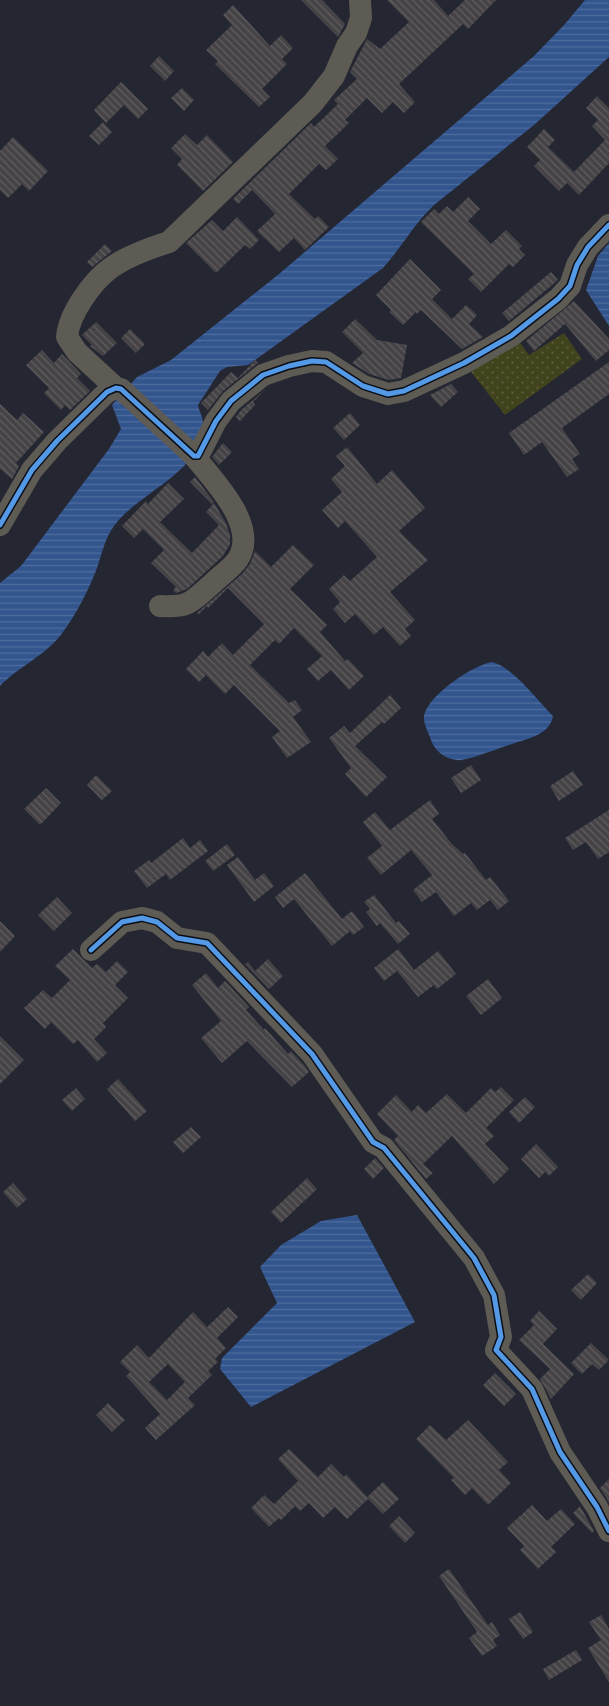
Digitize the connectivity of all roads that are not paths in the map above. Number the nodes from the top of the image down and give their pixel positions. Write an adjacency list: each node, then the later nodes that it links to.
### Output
1 (360, 0): 3 (street)
2 (609, 225): 4 (street)
3 (119, 389): 4 (street); 5 (street)
4 (194, 456): 6 (street)
5 (0, 525)
6 (160, 606)
7 (91, 950): 8 (street)
8 (609, 1531)

